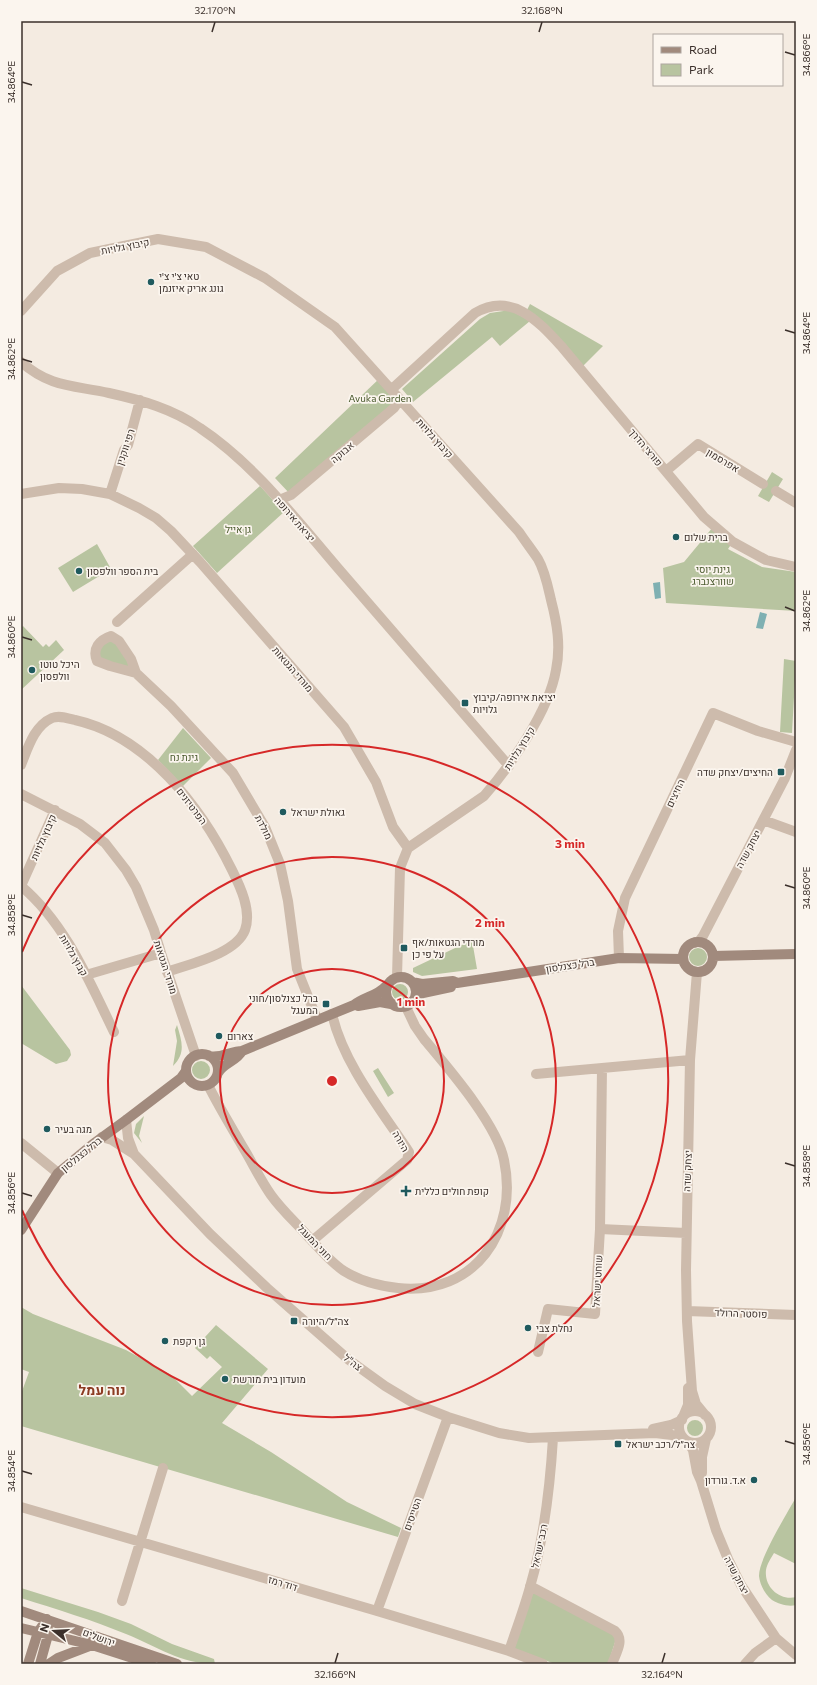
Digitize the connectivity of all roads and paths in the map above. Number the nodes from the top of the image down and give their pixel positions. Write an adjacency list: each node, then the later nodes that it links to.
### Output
1 (21, 311): 3 (street, קיבוץ גלויות)
2 (21, 362): 5 (street, יציאת אירופה)
3 (392, 389): 4 (street, קיבוץ גלויות); 6 (street, פורצי הדרך)
4 (400, 399): 11 (street, אבוקה); 20 (street, קיבוץ גלויות)
5 (140, 400): 10 (street, רפי ווקנין); 11 (street, יציאת אירופה)
6 (666, 471): 7 (street, אפרסמון); 14 (street, פורצי הדרך)
7 (763, 484)
8 (776, 491): 12 (street)
9 (21, 494): 10 (street, מורדי הגטאות)
10 (110, 494): 13 (street, מורדי הגטאות)
11 (279, 500): 20 (street, יציאת אירופה)
12 (796, 503)
13 (193, 554): 15 (street); 25 (street, מורדי הגטאות)
14 (796, 567)
15 (117, 622)
16 (136, 673): 45 (street, מולדת)
17 (796, 742): 31 (street, החיצים)
18 (796, 750): 23 (street, יצחק שדה)
19 (21, 765): 33 (street, הפרטיזנים)
20 (509, 766): 25 (street, קיבוץ גלויות)
21 (21, 794): 22 (street, מורדי הגטאות)
22 (55, 810): 26 (street, קיבוץ גלויות); 28 (street, מורדי הגטאות)
23 (763, 820): 24 (street); 27 (street, יצחק שדה)
24 (796, 832)
25 (408, 848): 36 (street)
26 (21, 886): 35 (street, קבוץ גלויות)
27 (694, 943): 30 (street); 32 (street)
28 (160, 953): 33 (street, מורדי הגטאות); 35 (street)
29 (796, 954): 30 (street)
30 (713, 956): 34 (street)
31 (619, 958): 32 (street, ברל כצנלסון); 38 (street, ברל כצנלסון)
32 (683, 959): 34 (street)
33 (167, 972): 48 (street, מורדי הגטאות)
34 (697, 972): 50 (street, יצחק שדה)
35 (86, 975): 46 (street, קבוץ גלויות)
36 (397, 977): 37 (street, ברל כצנלסון); 39 (street)
37 (412, 982): 38 (street, ברל כצנלסון); 40 (street)
38 (457, 982): 40 (street, ברל כצנלסון)
39 (386, 986): 41 (street); 42 (street)
40 (414, 998): 43 (street, ברל כצנלסון)
41 (391, 1004): 42 (street); 43 (street)
42 (354, 1005): 44 (street)
43 (406, 1006): 66 (street, חוני המעגל)
44 (332, 1014): 45 (street); 66 (street, היורה)
45 (317, 1019): 47 (street)
46 (114, 1032)
47 (242, 1051): 49 (street); 53 (street)
48 (196, 1056): 49 (street); 52 (street, ברל כצנלסון)
49 (209, 1056): 53 (street)
50 (690, 1060): 51 (street); 65 (street, יצחק שדה)
51 (602, 1068): 54 (street); 63 (street, שוחט ישראל)
52 (186, 1071): 55 (street); 57 (street, ברל כצנלסון)
53 (218, 1073): 56 (street)
54 (536, 1074)
55 (193, 1083): 56 (street, ברל כצנלסון); 57 (street, ברל כצנלסון)
56 (208, 1085): 66 (street, חוני המעגל)
57 (158, 1096): 58 (street, ברל כצנלסון)
58 (126, 1120): 59 (street, ברל כצנלסון); 61 (street, צה"ל)
59 (102, 1137): 61 (street, צה"ל); 62 (street, ברל כצנלסון)
60 (21, 1143): 62 (street)
61 (134, 1154): 72 (street, צה"ל)
62 (58, 1173): 64 (street, ברל כצנלסון)
63 (600, 1229): 65 (street); 69 (street, שוחט ישראל)
64 (21, 1230)
65 (686, 1232): 67 (street, יצחק שדה)
66 (312, 1241)
67 (687, 1311): 68 (street, פוסטר הרולד); 70 (street, יצחק שדה)
68 (796, 1315)
69 (538, 1352)
70 (690, 1370): 71 (street, יצחק שדה); 73 (street, יצחק שדה)
71 (705, 1415): 73 (street); 76 (street)
72 (448, 1417): 75 (street, צה"ל); 84 (street, הטייסים)
73 (682, 1418): 74 (street, צה"ל); 77 (street)
74 (638, 1434): 75 (street, צה"ל); 77 (street, צה"ל)
75 (553, 1438): 82 (street, רכב ישראל)
76 (706, 1438): 77 (street); 79 (street, יצחק שדה)
77 (685, 1440): 79 (street, יצחק שדה)
78 (163, 1468): 81 (street)
79 (701, 1481): 89 (street, יצחק שדה)
80 (21, 1507): 81 (street, דוד רמז)
81 (140, 1541): 83 (street); 84 (street, דוד רמז)
82 (530, 1586): 91 (street, רכב ישראל); 99 (street)
83 (122, 1601)
84 (377, 1611): 91 (street, דוד רמז)
85 (21, 1612): 86 (street, ירושלים)
86 (47, 1619): 88 (street); 97 (street, ירושלים)
87 (21, 1628): 88 (street, ירושלים)
88 (43, 1634): 90 (street, ירושלים); 93 (street); 94 (street)
89 (776, 1638): 92 (street, יצחק שדה); 100 (street)
90 (92, 1645): 95 (street); 96 (street, ירושלים)
91 (509, 1651): 98 (street, דוד רמז)
92 (796, 1656)
93 (28, 1664)
94 (40, 1664)
95 (49, 1664)
96 (152, 1664)
97 (177, 1664)
98 (543, 1664)
99 (612, 1664)
100 (745, 1664)

